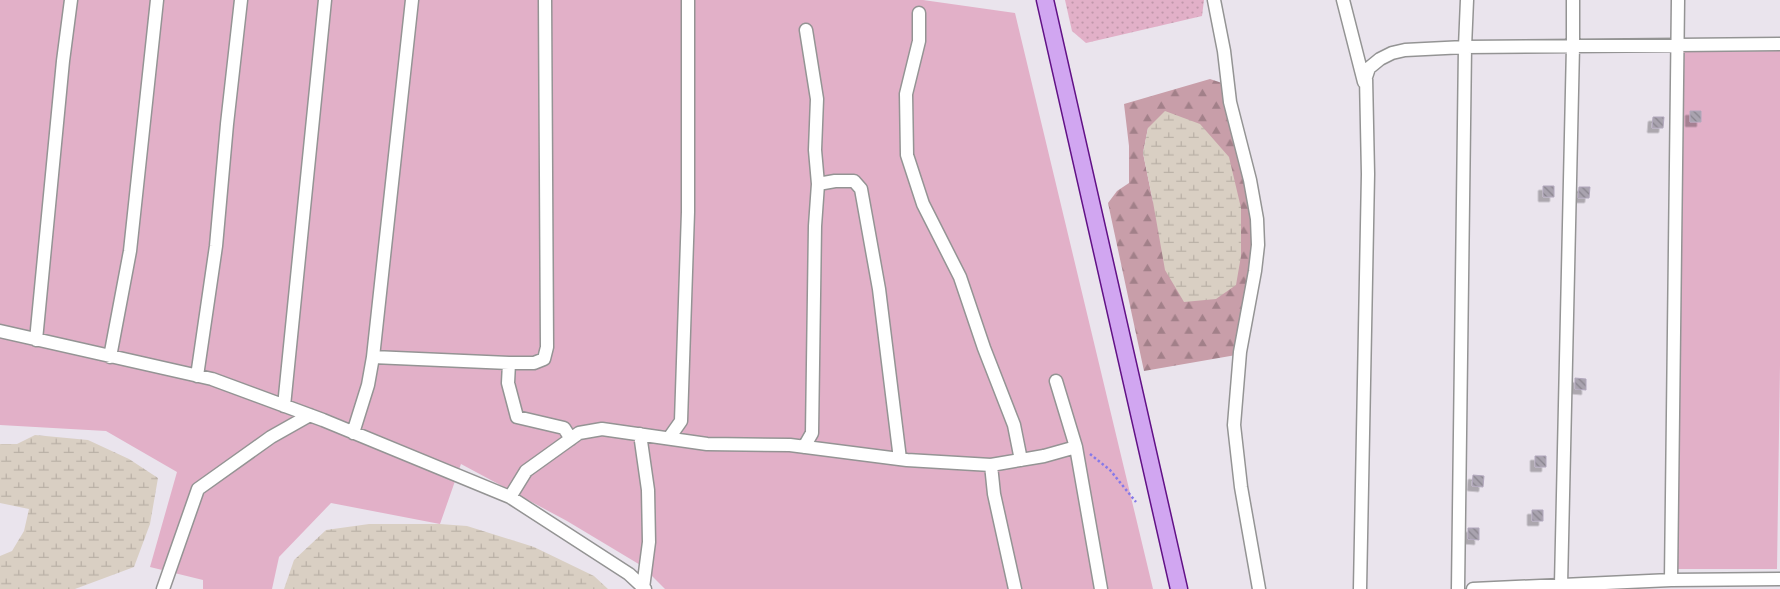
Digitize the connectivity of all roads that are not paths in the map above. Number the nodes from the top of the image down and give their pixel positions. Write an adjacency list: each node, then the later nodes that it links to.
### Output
1 (71, 0): 23 (lane)
2 (157, 0): 24 (lane)
3 (241, 0): 27 (lane)
4 (325, 0): 29 (lane)
5 (412, 0): 25 (lane)
6 (545, 0): 26 (lane)
7 (688, 0): 33 (lane)
8 (1045, 0): 48 (main road)
9 (1214, 0): 49 (lane)
10 (1343, 0): 20 (lane)
11 (1467, 0): 19 (lane)
12 (1573, 0): 18 (lane)
13 (1678, 0): 17 (lane)
14 (919, 13): 38 (lane)
15 (806, 30): 21 (lane)
16 (1780, 44): 17 (lane)
17 (1677, 45): 18 (lane); 42 (lane)
18 (1573, 46): 19 (lane); 43 (lane)
19 (1464, 47): 20 (lane); 51 (lane)
20 (1368, 96): 50 (lane)
21 (818, 184): 35 (lane); 37 (lane)
22 (0, 331): 23 (lane)
23 (36, 340): 24 (lane)
24 (110, 357): 27 (lane)
25 (373, 357): 26 (lane); 31 (lane)
26 (509, 363): 34 (lane)
27 (197, 376): 29 (lane)
28 (1056, 381): 36 (lane)
29 (284, 406): 30 (lane)
30 (310, 416): 31 (lane); 45 (lane)
31 (353, 433): 40 (lane)
32 (640, 434): 33 (lane); 34 (lane); 44 (lane)
33 (669, 438): 35 (lane)
34 (571, 439): 40 (lane)
35 (804, 447): 37 (lane)
36 (1076, 447): 38 (lane); 47 (lane)
37 (900, 459): 39 (lane)
38 (1022, 460): 39 (lane)
39 (991, 465): 46 (lane)
40 (510, 497): 44 (lane)
41 (1780, 579): 42 (lane)
42 (1671, 580): 43 (lane)
43 (1561, 585): 52 (lane)
44 (644, 588)
45 (163, 589)
46 (1015, 589)
47 (1101, 589)
48 (1179, 589)
49 (1259, 589)
50 (1360, 589)
51 (1458, 589)
52 (1474, 589)

